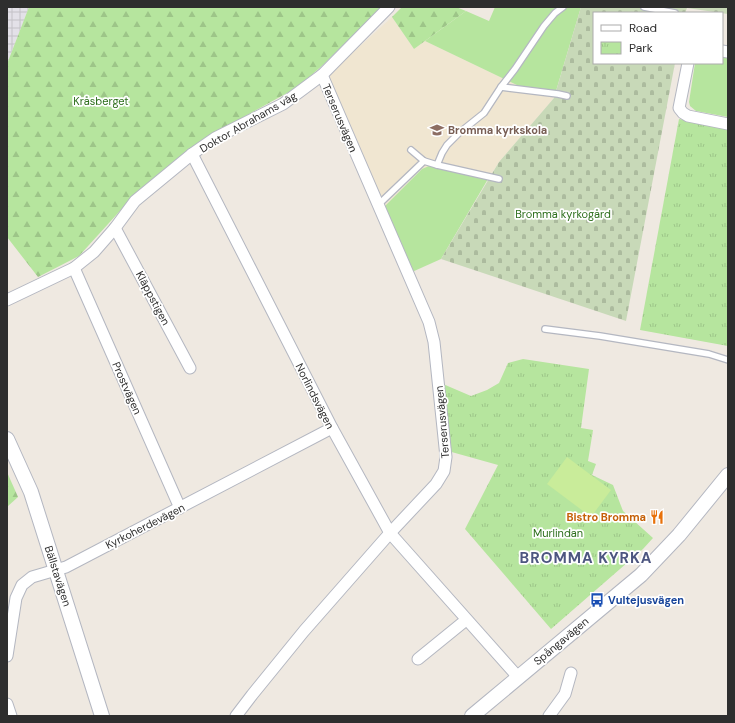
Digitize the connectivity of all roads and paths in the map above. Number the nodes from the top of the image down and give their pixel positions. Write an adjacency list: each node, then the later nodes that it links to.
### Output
1 (389, 7): 6 (street, Doktor Abrahams väg)
2 (563, 7): 7 (lane)
3 (644, 7): 4 (lane)
4 (670, 12)
5 (688, 64): 9 (street)
6 (322, 75): 11 (street, Doktor Abrahams väg); 15 (street, Terserusvägen)
7 (501, 87): 8 (lane); 13 (lane)
8 (567, 96)
9 (728, 124)
10 (411, 150): 12 (lane)
11 (192, 154): 16 (street, Doktor Abrahams väg); 22 (street, Norlindsvägen)
12 (424, 161): 13 (lane); 15 (lane)
13 (437, 165): 14 (lane)
14 (499, 179)
15 (378, 205): 26 (street, Terserusvägen)
16 (115, 228): 17 (street, Doktor Abrahams väg); 21 (street, Kläppstigen)
17 (74, 268): 18 (street, Doktor Abrahams väg); 25 (street, Prostvägen)
18 (7, 300)
19 (545, 329): 20 (lane)
20 (728, 360)
21 (190, 368)
22 (332, 428): 25 (street, Kyrkoherdevägen); 26 (street, Norlindsvägen)
23 (7, 439): 27 (street, Bällstavägen)
24 (728, 475): 32 (street, Spångavägen)
25 (180, 508): 27 (street, Kyrkoherdevägen)
26 (390, 534): 28 (street, Norlindsvägen); 36 (street, Terserusvägen)
27 (56, 570): 29 (street, Kyrkoherdevägen); 35 (street, Bällstavägen)
28 (466, 620): 30 (street); 32 (street, Norlindsvägen)
29 (7, 656)
30 (418, 659)
31 (571, 673): 38 (street)
32 (518, 677): 37 (street, Spångavägen)
33 (7, 704): 34 (street)
34 (11, 716)
35 (102, 716)
36 (236, 716)
37 (472, 716)
38 (549, 716)

